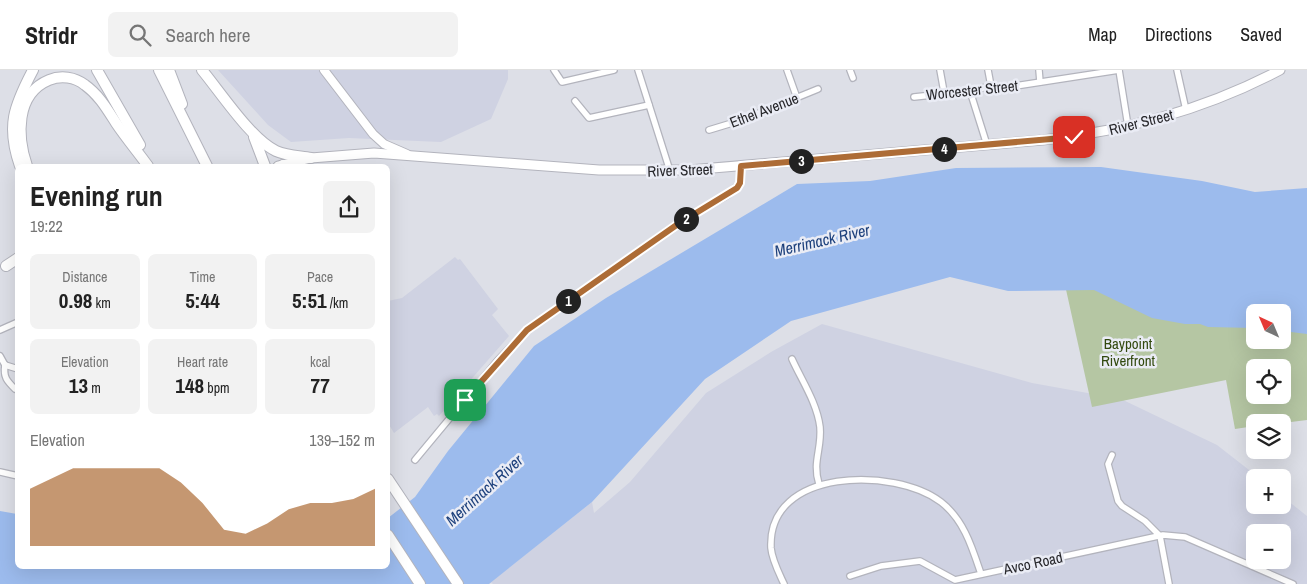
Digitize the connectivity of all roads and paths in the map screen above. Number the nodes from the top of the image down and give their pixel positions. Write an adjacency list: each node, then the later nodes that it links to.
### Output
1 (33, 70): 38 (highway)
2 (97, 70): 40 (highway)
3 (159, 70): 33 (highway)
4 (169, 70): 33 (highway)
5 (202, 70): 31 (highway)
6 (324, 70): 32 (main road)
7 (554, 70): 8 (street)
8 (614, 70)
9 (638, 70): 27 (street)
10 (787, 70): 25 (street)
11 (850, 70): 18 (street)
12 (940, 70): 23 (street)
13 (988, 70): 20 (street)
14 (1039, 70): 19 (street)
15 (1119, 70): 19 (street, Worcester Street); 29 (street)
16 (1177, 70): 28 (street)
17 (1276, 71): 28 (main road, River Street)
18 (853, 78)
19 (1040, 82): 20 (street, Worcester Street)
20 (991, 86): 22 (street, Worcester Street)
21 (818, 89): 25 (street, Ethel Avenue)
22 (970, 90): 23 (street, Worcester Street); 34 (street)
23 (944, 92): 24 (street, Worcester Street)
24 (914, 97)
25 (797, 98): 30 (street, Ethel Avenue)
26 (575, 101): 27 (street)
27 (650, 105): 47 (street)
28 (1186, 110): 29 (main road, River Street)
29 (1128, 126): 34 (main road, River Street)
30 (709, 130)
31 (252, 132): 37 (highway); 43 (highway)
32 (372, 134): 35 (main road); 36 (main road)
33 (194, 141): 42 (highway)
34 (987, 145): 46 (main road, River Street)
35 (374, 153): 36 (main road, River Street); 37 (main road, River Street)
36 (407, 154): 47 (main road, River Street)
37 (311, 158): 44 (main road, River Street); 45 (highway)
38 (19, 164)
39 (27, 164): 41 (highway)
40 (149, 164)
41 (149, 164)
42 (206, 164)
43 (263, 164)
44 (289, 164)
45 (304, 164)
46 (741, 166): 47 (main road, River Street); 59 (street)
47 (670, 171)
48 (15, 260): 50 (highway)
49 (15, 263): 50 (main road)
50 (3, 268)
51 (15, 323): 52 (street)
52 (0, 330)
53 (0, 356): 55 (street)
54 (792, 359): 63 (street)
55 (5, 365): 56 (street); 57 (street)
56 (15, 368)
57 (15, 389)
58 (1112, 455): 64 (street)
59 (415, 460)
60 (0, 472): 61 (street)
61 (15, 475)
62 (390, 482): 69 (highway)
63 (819, 484): 66 (street); 70 (street)
64 (1160, 536): 66 (street, Avco Road); 71 (street); 72 (street, Avco Road)
65 (390, 538): 68 (highway)
66 (981, 574): 67 (street, Avco Road)
67 (850, 576)
68 (420, 584)
69 (458, 584)
70 (784, 584)
71 (1169, 584)
72 (1293, 584)

